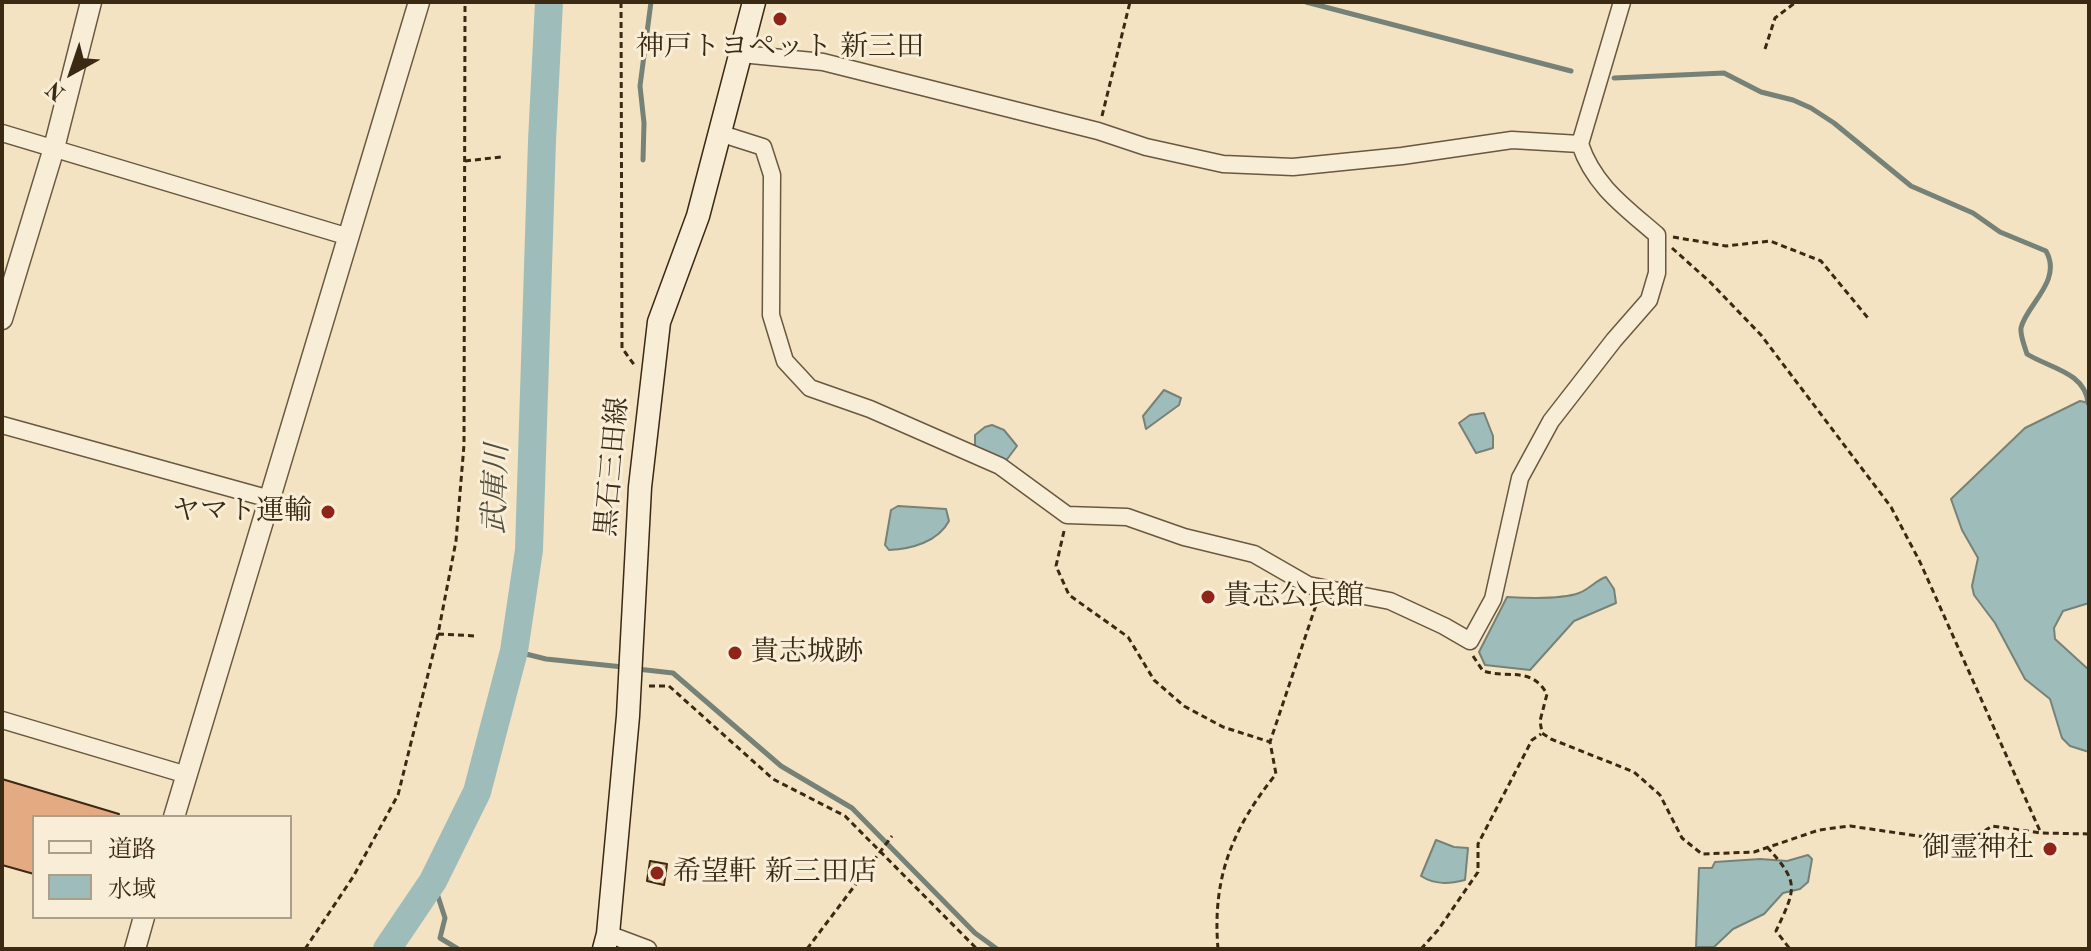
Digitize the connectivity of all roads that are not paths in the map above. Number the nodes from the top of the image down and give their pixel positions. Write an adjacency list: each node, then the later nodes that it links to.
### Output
1 (91, 2): 9 (street)
2 (419, 2): 10 (street)
3 (754, 2): 5 (main road, 黒石三田線)
4 (1622, 2): 8 (street)
5 (741, 54): 7 (main road, 黒石三田線); 8 (street)
6 (2, 133): 9 (street)
7 (719, 133): 8 (street); 18 (main road, 黒石三田線)
8 (1580, 144)
9 (54, 148): 10 (street); 11 (street)
10 (349, 237): 13 (street)
11 (2, 319)
12 (2, 425): 13 (street)
13 (270, 499): 15 (street)
14 (2, 720): 15 (street)
15 (187, 775): 16 (street)
16 (175, 815)
17 (143, 919): 19 (street)
18 (606, 942): 20 (street)
19 (135, 949)
20 (648, 949)

